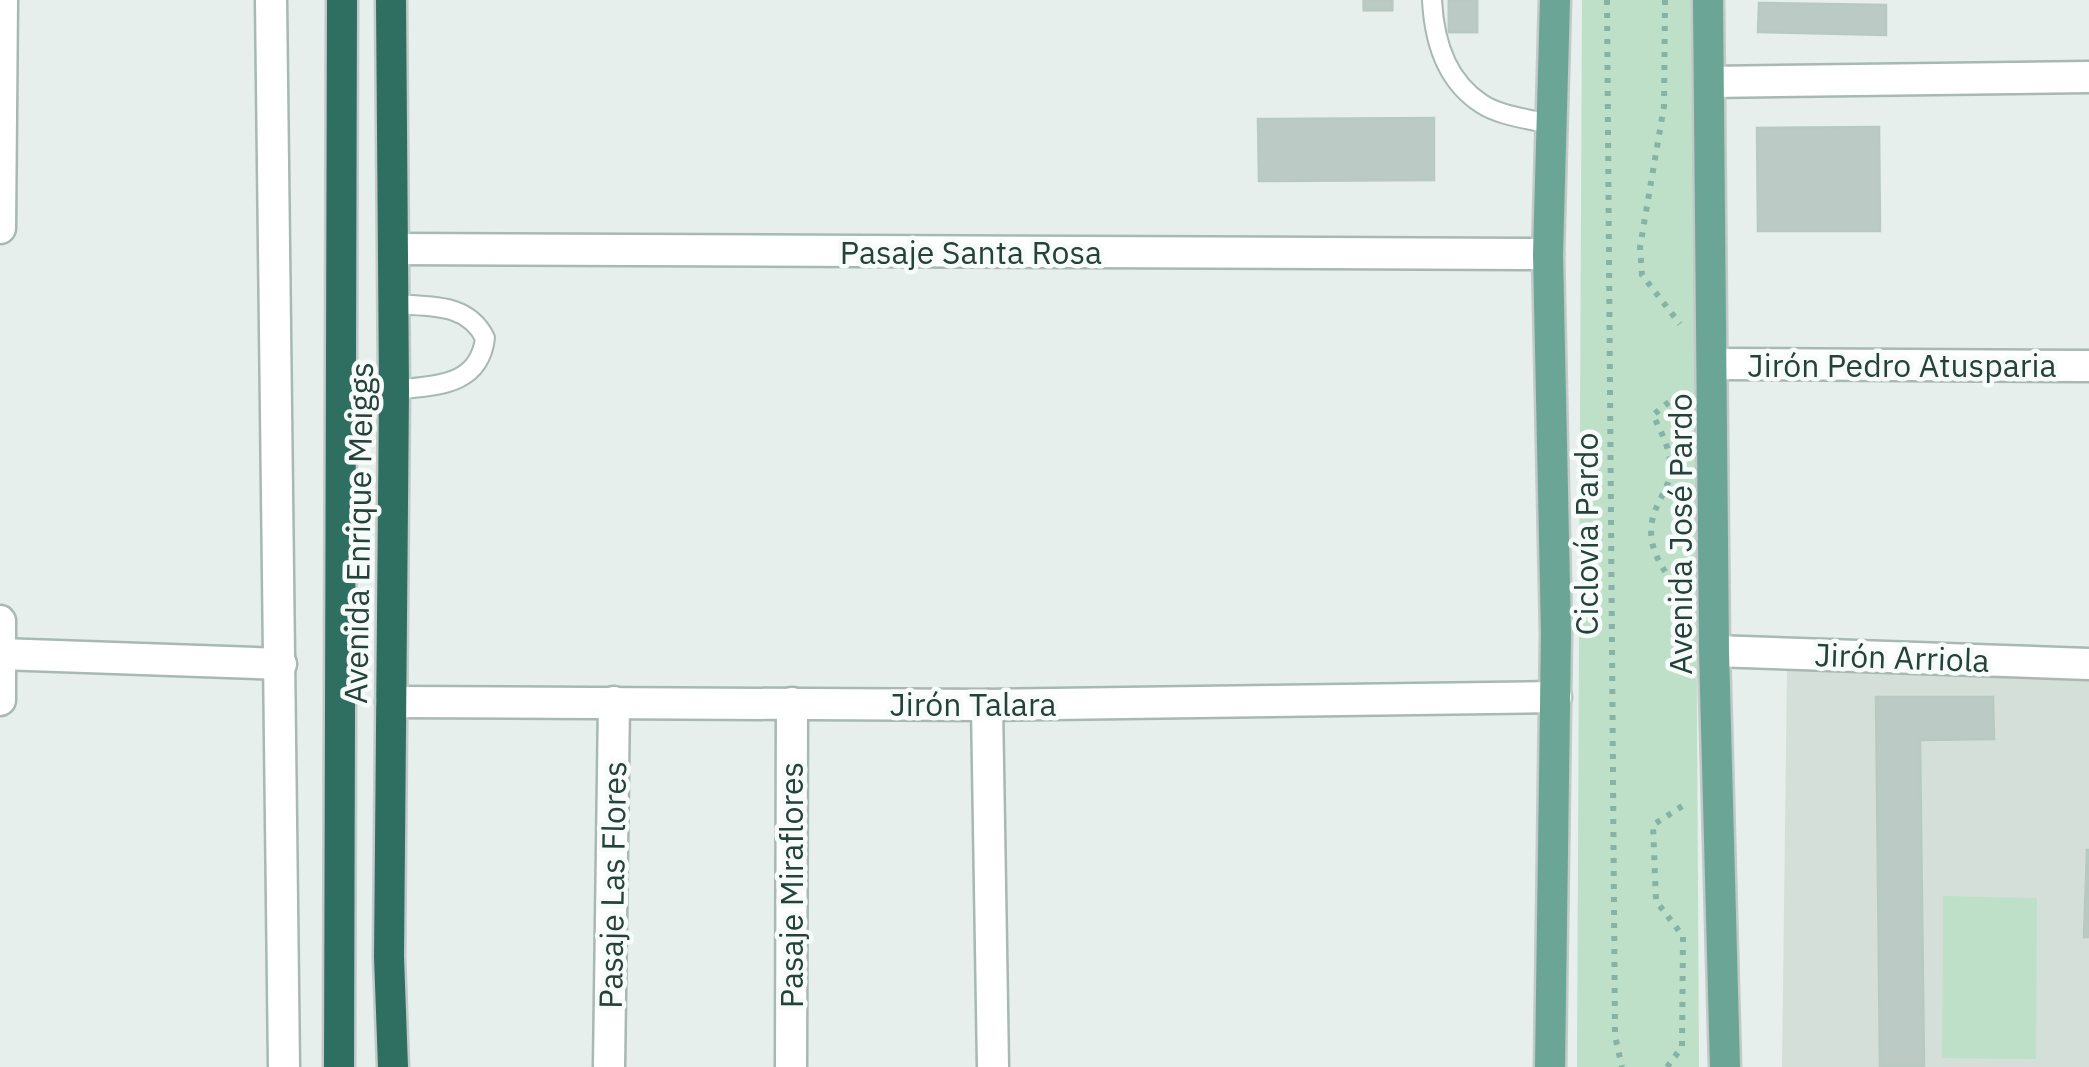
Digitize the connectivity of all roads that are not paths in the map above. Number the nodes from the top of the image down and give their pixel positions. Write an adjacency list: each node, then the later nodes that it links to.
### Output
1 (2, 0): 11 (street)
2 (271, 0): 22 (street)
3 (342, 0): 31 (highway, Avenida Enrique Meiggs)
4 (391, 0): 13 (highway, Avenida Enrique Meiggs)
5 (1432, 0): 10 (lane)
6 (1555, 0): 10 (main road)
7 (1708, 0): 9 (main road, Avenida José Pardo)
8 (2089, 76): 9 (street)
9 (1710, 82): 16 (main road, Avenida José Pardo)
10 (1552, 125): 14 (main road)
11 (0, 174): 12 (street)
12 (0, 228)
13 (394, 249): 14 (street, Pasaje Santa Rosa); 15 (highway, Avenida Enrique Meiggs)
14 (1548, 254): 24 (main road)
15 (394, 304): 18 (highway, Avenida Enrique Meiggs); 18 (lane)
16 (1714, 364): 17 (street, Jirón Pedro Atusparia); 20 (main road, Avenida José Pardo)
17 (2089, 366)
18 (394, 390): 26 (highway, Avenida Enrique Meiggs)
19 (0, 622): 21 (street)
20 (1714, 650): 23 (street, Jirón Arriola); 37 (main road, Avenida José Pardo)
21 (0, 654): 22 (street); 25 (street)
22 (280, 664): 30 (street)
23 (2089, 664)
24 (1556, 697): 29 (street, Jirón Talara); 36 (main road)
25 (0, 700)
26 (391, 702): 27 (street, Jirón Talara); 32 (highway, Avenida Enrique Meiggs)
27 (614, 702): 28 (street, Jirón Talara); 33 (street, Pasaje Las Flores)
28 (792, 703): 29 (street, Jirón Talara); 34 (street, Pasaje Miraflores)
29 (987, 706): 35 (street)
30 (284, 1067)
31 (338, 1067)
32 (393, 1067)
33 (609, 1067)
34 (790, 1067)
35 (994, 1067)
36 (1550, 1067)
37 (1726, 1067)

